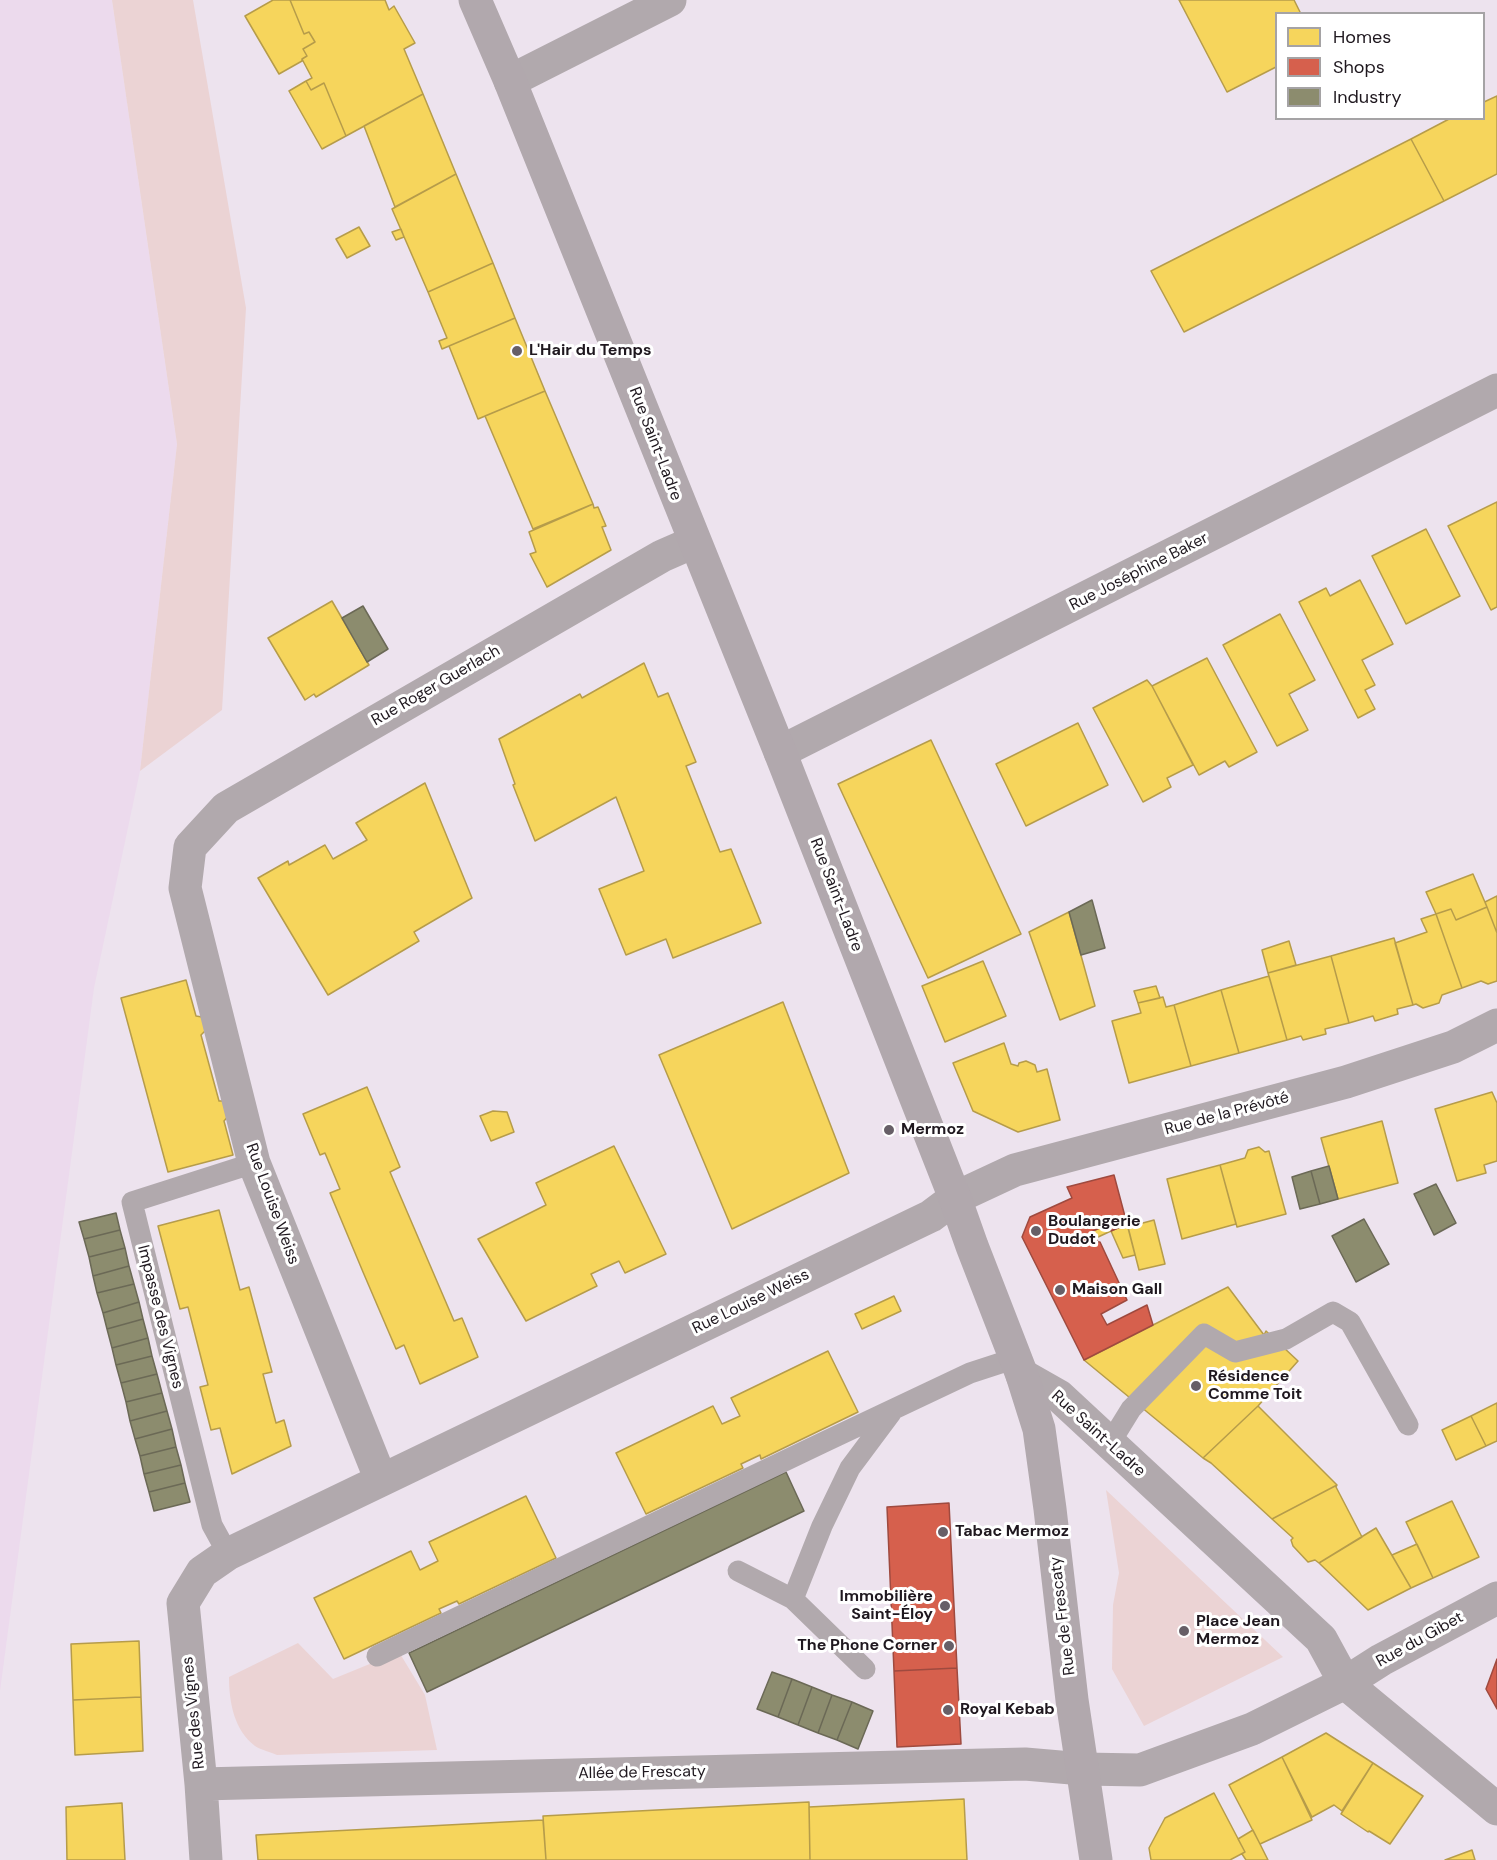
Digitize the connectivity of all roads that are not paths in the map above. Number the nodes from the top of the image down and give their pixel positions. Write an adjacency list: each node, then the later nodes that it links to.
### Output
1 (475, 0): 3 (street, Rue Saint-Ladre)
2 (670, 0): 3 (street)
3 (510, 81): 5 (street, Rue Saint-Ladre)
4 (1497, 390): 6 (street, Rue Joséphine Baker)
5 (694, 542): 6 (street, Rue Saint-Ladre); 7 (street, Rue Roger Guerlach)
6 (780, 752): 10 (street, Rue Saint-Ladre)
7 (190, 847): 9 (street, Rue Louise Weiss)
8 (1497, 1025): 10 (street, Rue de la Prévôté)
9 (254, 1163): 15 (street, Rue Louise Weiss); 16 (lane, Impasse des Vignes)
10 (955, 1198): 11 (street, Rue Saint-Ladre); 15 (street, Rue Louise Weiss)
11 (1019, 1366): 12 (lane); 14 (street, Rue Saint-Ladre); 23 (street, Rue de Frescaty)
12 (894, 1409): 19 (lane); 20 (lane)
13 (1408, 1425): 14 (lane)
14 (1110, 1443): 22 (street, Rue Saint-Ladre)
15 (381, 1480): 16 (street, Rue Louise Weiss)
16 (215, 1563): 24 (street, Rue des Vignes)
17 (738, 1571): 19 (lane)
18 (1497, 1598): 22 (street, Rue du Gibet)
19 (792, 1599): 21 (lane)
20 (377, 1656)
21 (865, 1669)
22 (1345, 1683): 23 (street); 25 (street, Rue Saint-Ladre)
23 (1083, 1769): 24 (street, Allée de Frescaty); 27 (street, Rue de Frescaty)
24 (201, 1784): 26 (street, Rue des Vignes)
25 (1497, 1809)
26 (206, 1860)
27 (1096, 1860)

